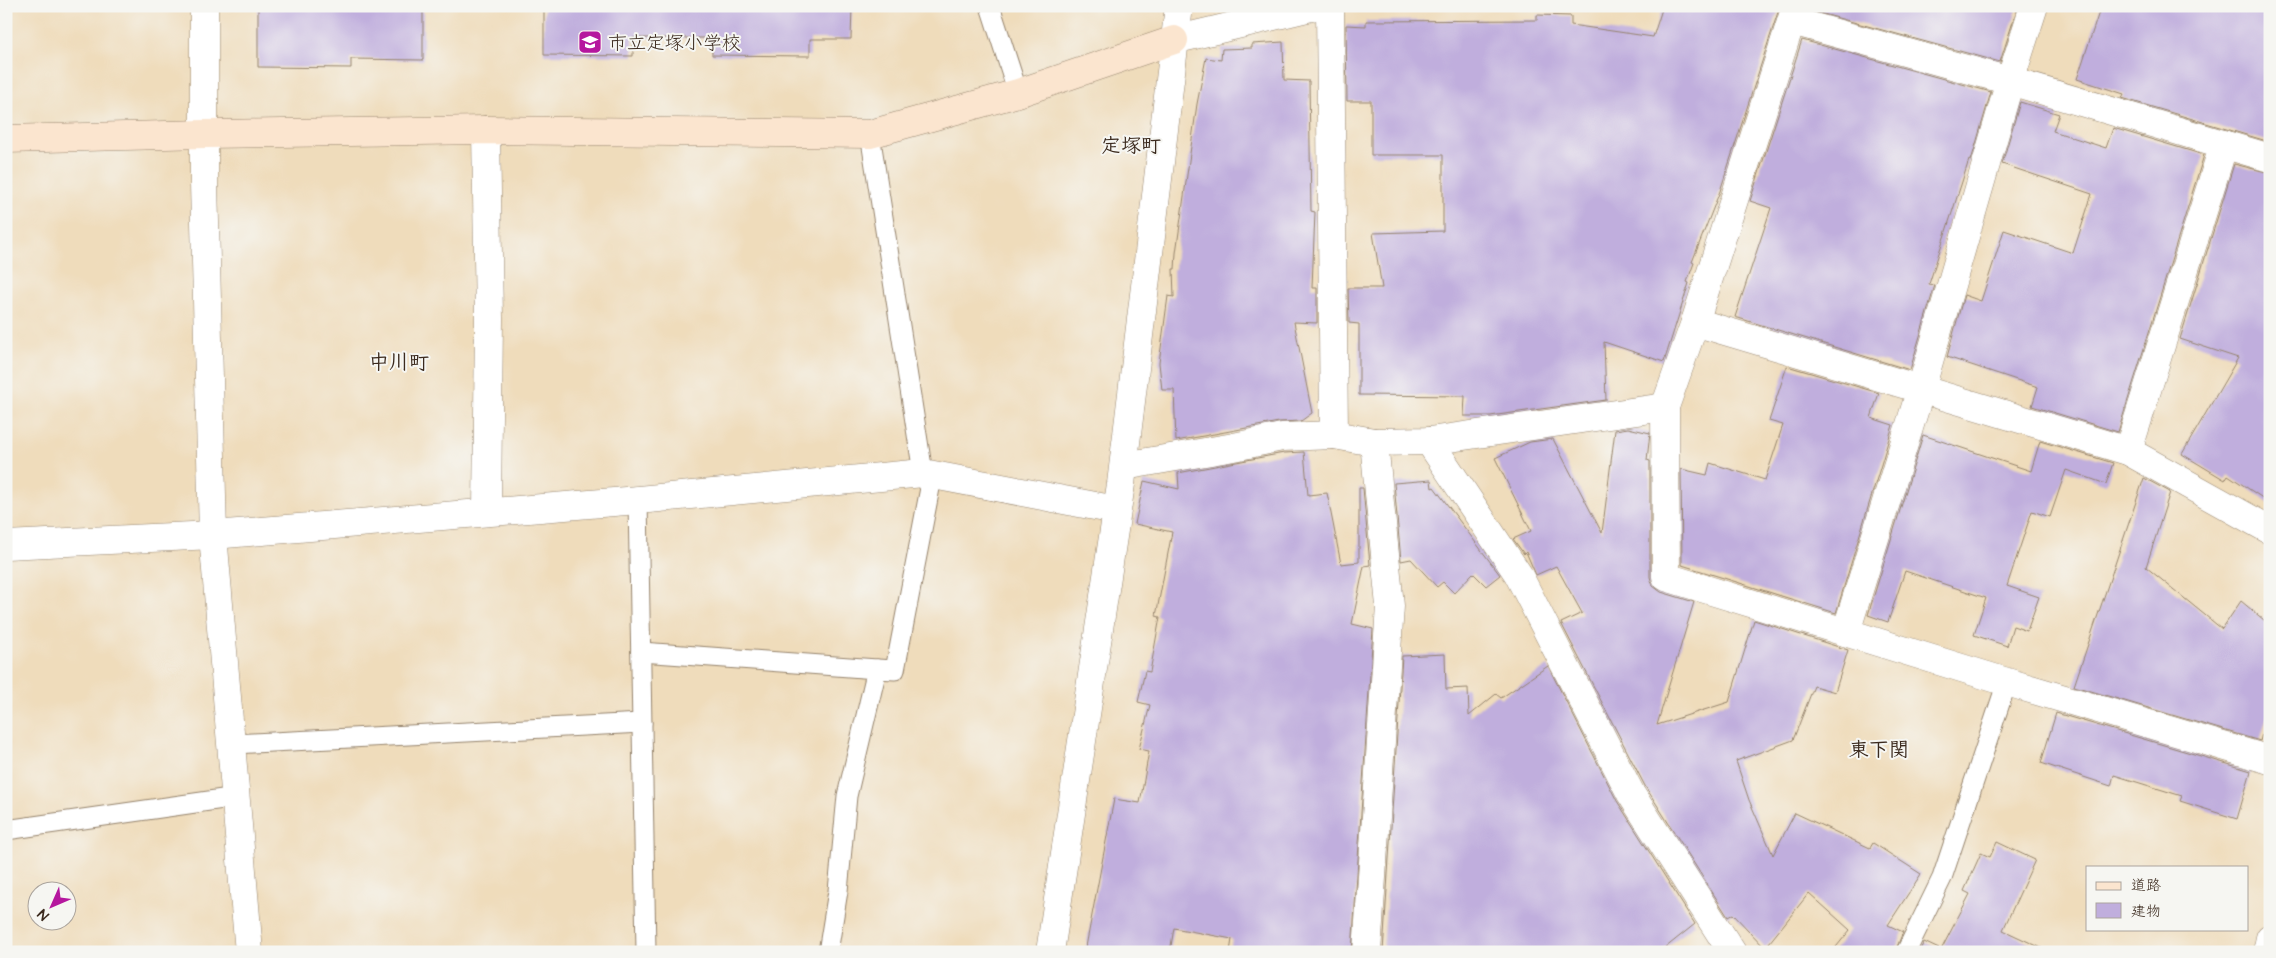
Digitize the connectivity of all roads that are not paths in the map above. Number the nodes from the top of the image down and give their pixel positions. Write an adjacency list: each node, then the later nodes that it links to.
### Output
1 (204, 6): 12 (street)
2 (990, 6): 10 (lane)
3 (1179, 6): 8 (street)
4 (1316, 6): 8 (street)
5 (1330, 6): 20 (street)
6 (2034, 6): 9 (street)
7 (1794, 14): 9 (street); 17 (street)
8 (1174, 40): 10 (street); 24 (street)
9 (2010, 81): 15 (street); 18 (street)
10 (1018, 94): 13 (street)
11 (486, 130): 12 (street); 13 (street); 28 (street)
12 (205, 134): 14 (street); 30 (street)
13 (870, 134): 25 (lane)
14 (6, 139)
15 (2224, 144): 16 (street); 23 (street)
16 (2270, 158)
17 (1695, 322): 18 (street); 19 (street)
18 (1921, 389): 23 (street); 32 (street)
19 (1665, 407): 21 (street); 32 (street)
20 (1334, 435): 22 (street); 24 (street)
21 (1429, 441): 22 (street); 47 (street)
22 (1374, 442): 46 (street)
23 (2128, 451): 29 (street)
24 (1124, 466): 27 (street)
25 (924, 473): 26 (street); 27 (street); 34 (lane)
26 (638, 500): 28 (street); 33 (lane)
27 (1116, 510): 45 (street)
28 (487, 512): 30 (street)
29 (2270, 530)
30 (213, 535): 31 (street); 37 (street)
31 (6, 545)
32 (1846, 632): 35 (street)
33 (641, 652): 34 (lane); 36 (lane)
34 (877, 670): 44 (lane)
35 (2007, 682): 38 (street); 48 (lane)
36 (642, 723): 37 (lane); 43 (lane)
37 (232, 744): 39 (street)
38 (2270, 760)
39 (237, 797): 40 (lane); 42 (street)
40 (6, 830)
41 (2270, 938): 49 (street)
42 (249, 952)
43 (646, 952)
44 (828, 952)
45 (1050, 952)
46 (1367, 952)
47 (1732, 952)
48 (1906, 952)
49 (2267, 952)

